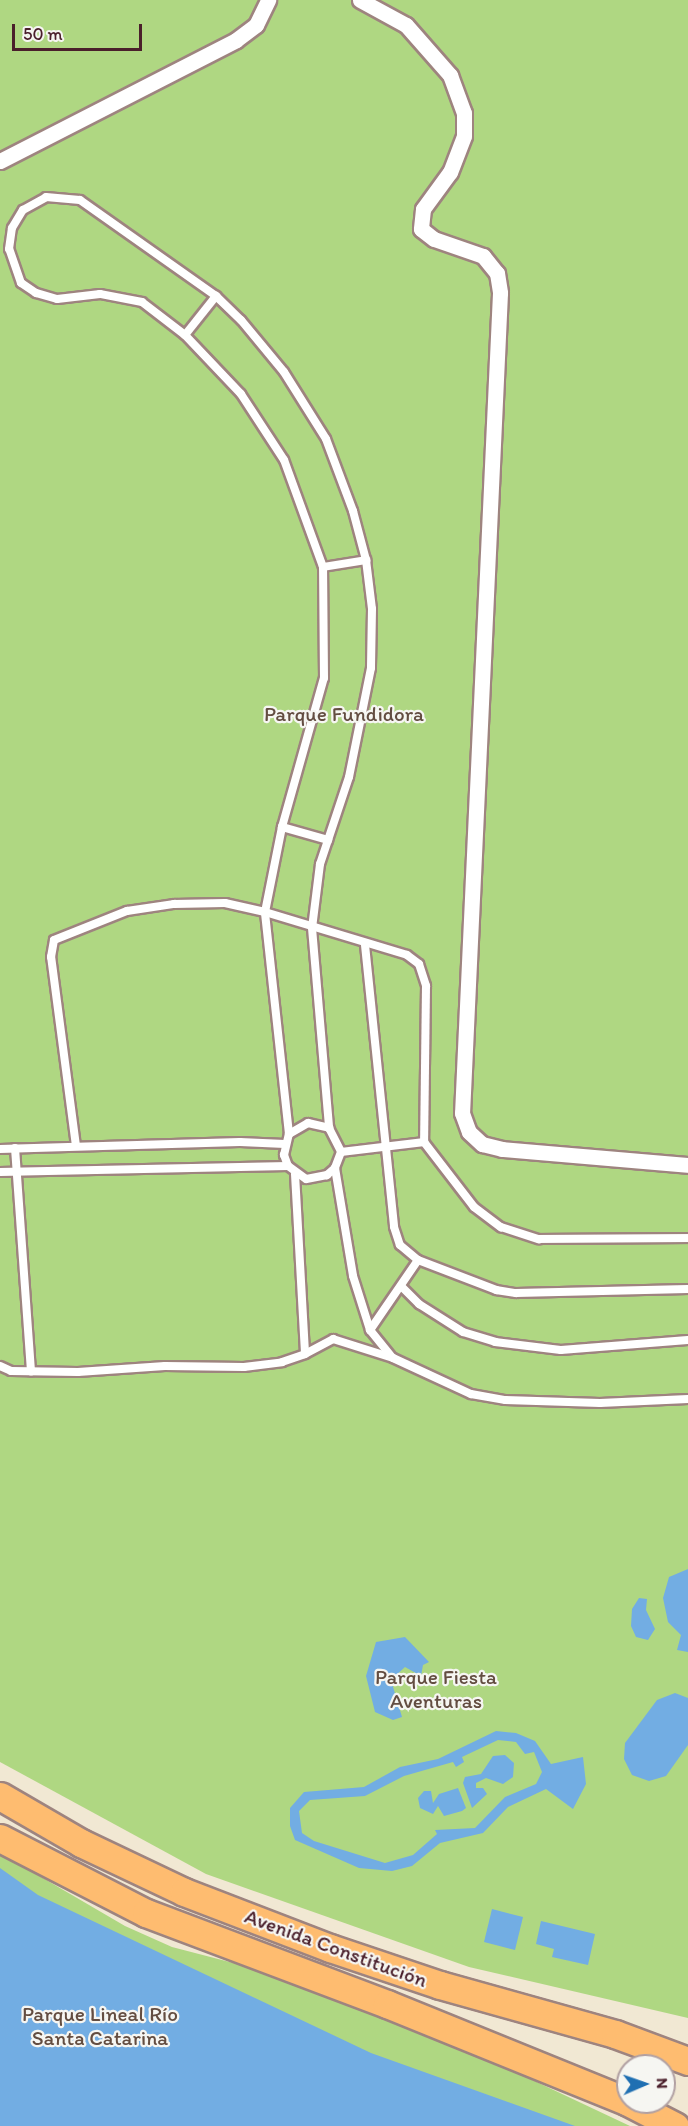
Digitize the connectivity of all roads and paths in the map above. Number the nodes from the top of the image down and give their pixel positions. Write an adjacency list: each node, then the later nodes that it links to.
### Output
1 (268, 0): 3 (street)
2 (360, 0): 22 (street)
3 (0, 161)
4 (216, 296): 5 (lane); 5 (lane); 6 (lane)
5 (185, 335): 7 (lane)
6 (366, 560): 7 (lane); 9 (lane)
7 (323, 567): 8 (lane)
8 (282, 827): 9 (lane); 10 (lane)
9 (328, 840): 11 (lane)
10 (266, 912): 11 (lane); 14 (lane); 17 (lane)
11 (312, 928): 12 (lane); 13 (lane)
12 (366, 945): 15 (lane); 18 (lane)
13 (329, 1128): 14 (lane); 21 (lane)
14 (290, 1134): 16 (lane)
15 (424, 1142): 18 (lane); 28 (lane)
16 (285, 1144): 17 (lane); 23 (lane)
17 (76, 1146): 19 (lane)
18 (385, 1146): 21 (lane); 29 (lane)
19 (15, 1148): 20 (lane); 26 (lane)
20 (0, 1149)
21 (341, 1152): 24 (lane)
22 (688, 1165)
23 (288, 1166): 26 (lane); 27 (lane)
24 (335, 1168): 27 (lane); 32 (lane)
25 (0, 1172): 26 (lane)
26 (16, 1172): 37 (lane)
27 (296, 1174): 34 (lane)
28 (688, 1238)
29 (418, 1260): 30 (lane); 31 (lane)
30 (403, 1288): 32 (lane); 33 (lane)
31 (688, 1289)
32 (370, 1330): 35 (lane)
33 (688, 1340)
34 (305, 1354): 35 (lane); 37 (lane)
35 (393, 1358): 38 (lane)
36 (0, 1366): 37 (lane)
37 (31, 1371)
38 (688, 1399)
39 (0, 1796): 41 (highway, Avenida Constitución)
40 (0, 1838): 44 (highway, Avenida Constitución)
41 (615, 2034): 42 (highway, Avenida Constitución); 43 (highway)
42 (688, 2061)
43 (688, 2073)
44 (616, 2097)
45 (652, 2114): 46 (highway, Avenida Constitución)
46 (675, 2126)

